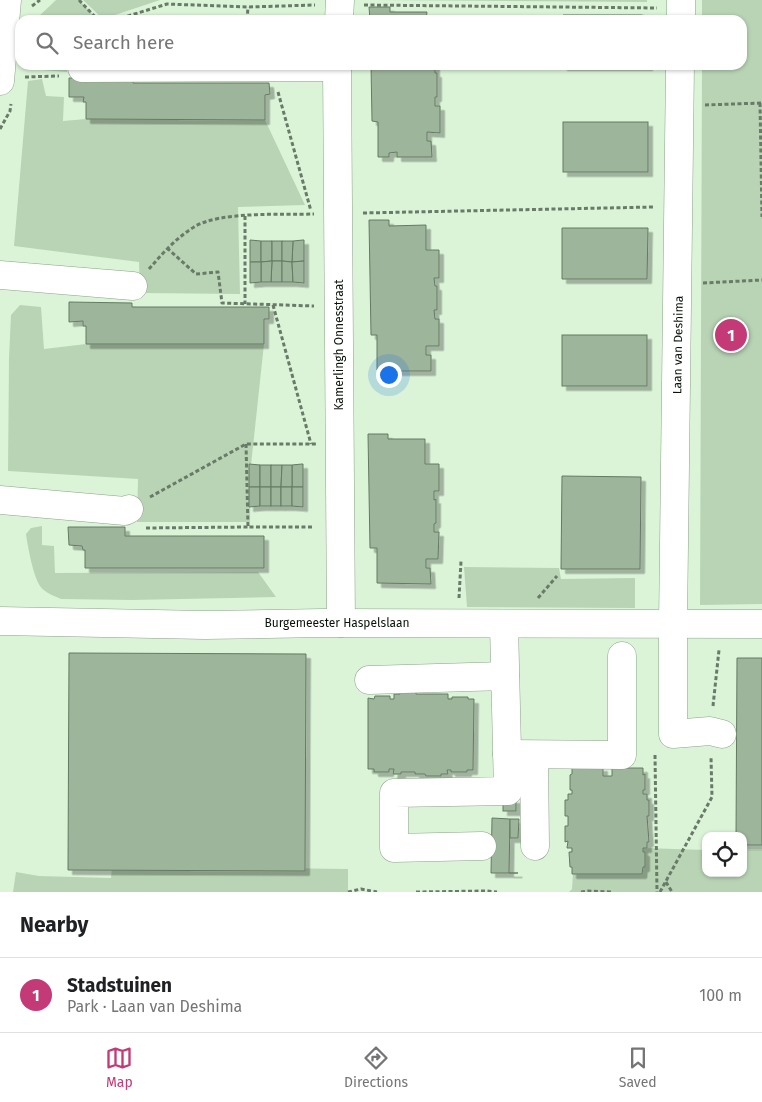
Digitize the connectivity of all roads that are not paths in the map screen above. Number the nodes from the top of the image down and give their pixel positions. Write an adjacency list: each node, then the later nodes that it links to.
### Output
1 (6, 0): 4 (street)
2 (337, 70): 10 (street, Kamerlingh Onnesstraat)
3 (680, 70): 13 (street, Laan van Deshima)
4 (12, 79)
5 (0, 275): 6 (street)
6 (133, 286)
7 (0, 500): 8 (street)
8 (127, 510)
9 (0, 621): 10 (street, Burgemeester Haspelslaan)
10 (340, 623): 11 (street, Burgemeester Haspelslaan)
11 (504, 624): 13 (street, Burgemeester Haspelslaan); 15 (street)
12 (762, 624): 13 (street, Burgemeester Haspelslaan)
13 (673, 625): 17 (street, Laan van Deshima)
14 (622, 656): 19 (street)
15 (505, 676): 16 (street); 18 (street)
16 (369, 680)
17 (716, 733)
18 (507, 754): 19 (street); 20 (street)
19 (534, 755): 21 (street)
20 (482, 846)
21 (535, 846)

